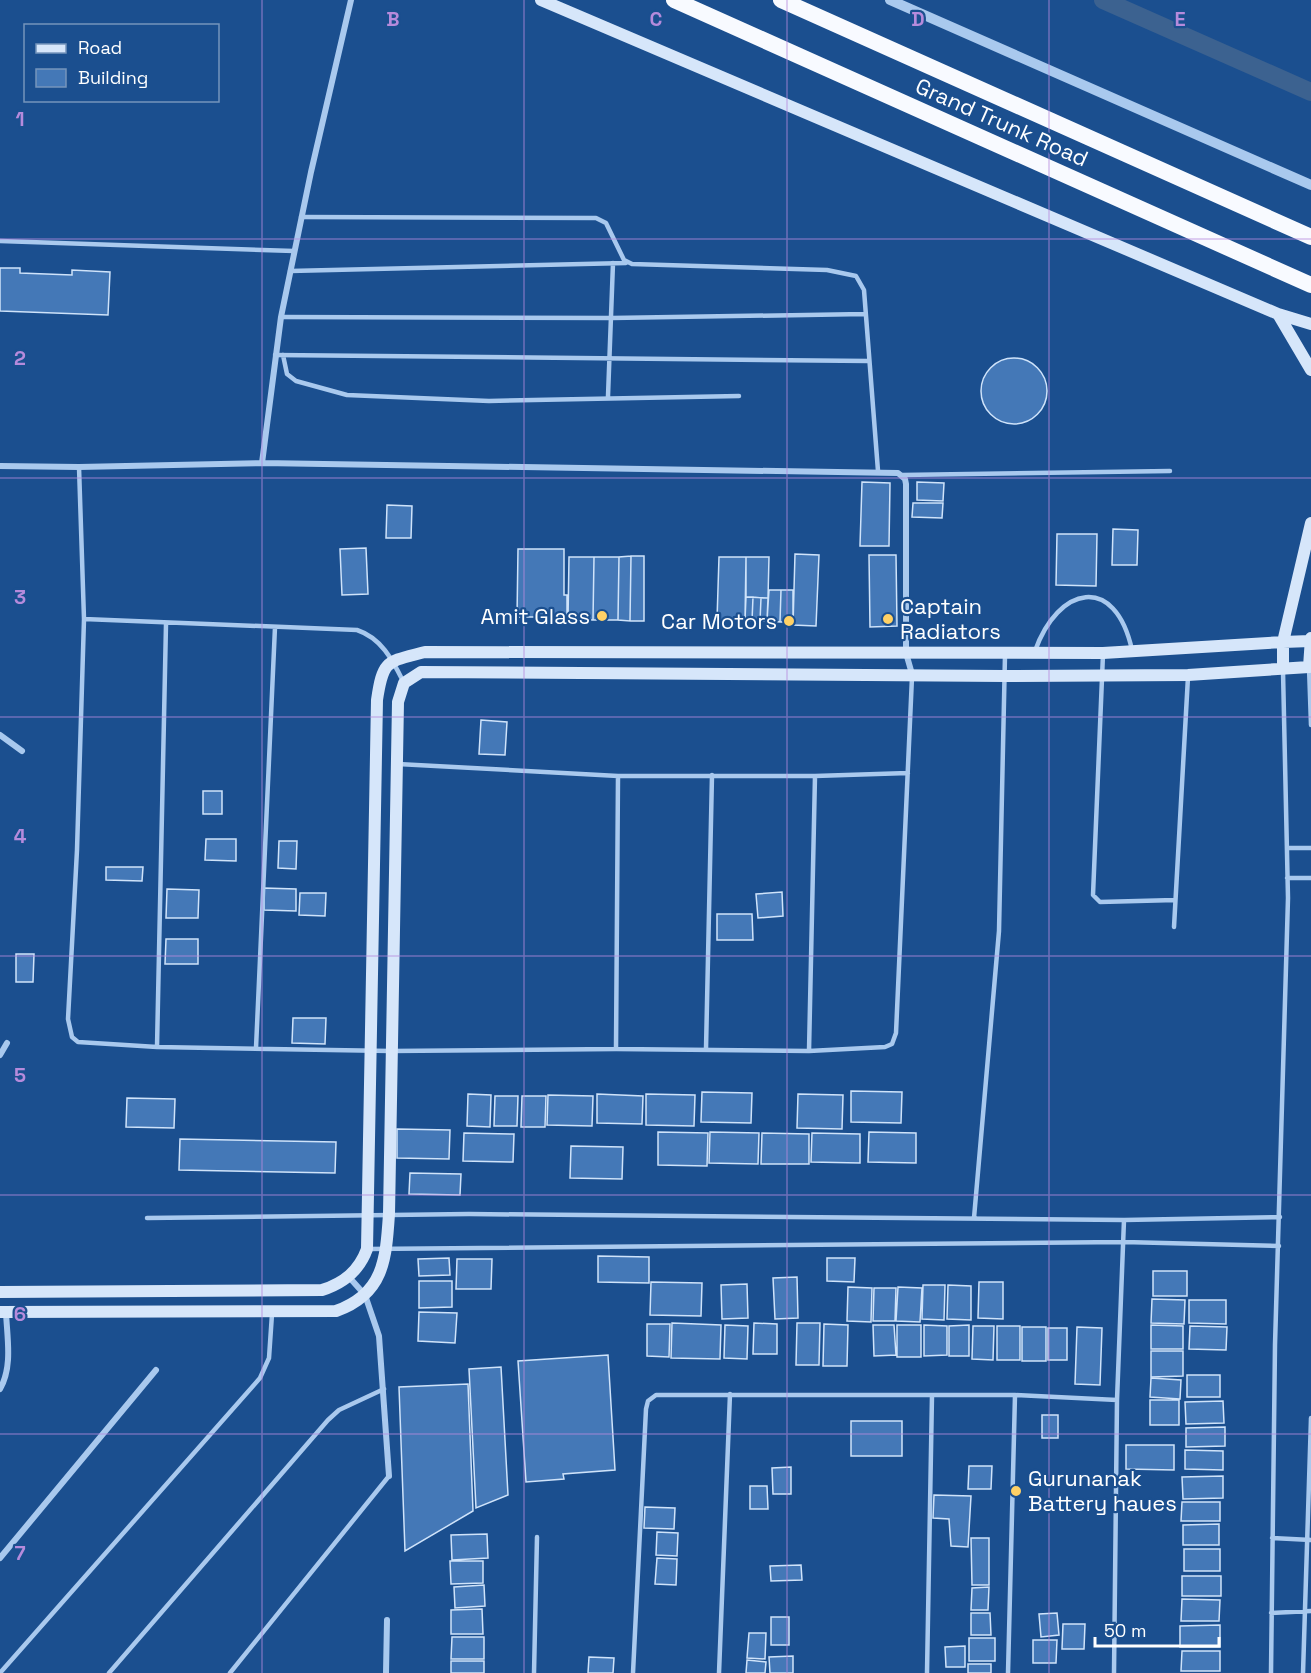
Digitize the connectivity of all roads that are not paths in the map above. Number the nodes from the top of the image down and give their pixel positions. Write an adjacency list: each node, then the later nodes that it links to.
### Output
1 (351, 0): 7 (street)
2 (541, 0): 16 (main road)
3 (674, 0): 14 (highway, Grand Trunk Road)
4 (781, 0): 8 (highway, Grand Trunk Road)
5 (890, 0): 6 (street)
6 (1311, 184)
7 (301, 218): 10 (street); 12 (lane)
8 (1311, 237)
9 (0, 241): 10 (lane)
10 (294, 250): 13 (street)
11 (613, 263): 12 (lane); 13 (lane); 18 (lane)
12 (627, 263): 15 (lane)
13 (290, 271): 17 (street)
14 (1311, 285)
15 (865, 314): 18 (lane); 22 (lane)
16 (1278, 314): 19 (main road); 23 (main road)
17 (281, 317): 18 (lane); 20 (street)
18 (612, 318): 21 (lane)
19 (1311, 324)
20 (279, 355): 21 (lane); 24 (lane); 26 (street)
21 (610, 359): 22 (lane); 24 (lane)
22 (869, 361): 29 (lane)
23 (1311, 370)
24 (608, 396): 25 (lane)
25 (739, 396)
26 (262, 463): 28 (street); 29 (street)
27 (0, 466): 28 (street)
28 (79, 467): 33 (lane)
29 (878, 471): 31 (street)
30 (1170, 471): 31 (lane)
31 (902, 475): 39 (street)
32 (1311, 523): 37 (main road)
33 (84, 619): 34 (lane); 66 (lane)
34 (166, 624): 35 (lane); 66 (lane)
35 (275, 627): 43 (lane); 67 (lane)
36 (1310, 639): 37 (main road); 44 (main road)
37 (1283, 642): 38 (main road); 45 (main road)
38 (1132, 652): 41 (lane); 42 (main road)
39 (906, 653): 40 (main road); 43 (main road); 46 (street)
40 (1005, 653): 41 (main road); 49 (lane)
41 (1034, 653): 42 (main road)
42 (1103, 653): 47 (lane)
43 (392, 660): 50 (lane); 70 (main road)
44 (1310, 667): 45 (main road); 51 (lane)
45 (1283, 668): 48 (main road); 59 (lane)
46 (912, 674): 49 (main road); 50 (main road); 55 (lane)
47 (1103, 675): 48 (main road); 49 (main road); 63 (lane)
48 (1188, 675): 63 (lane)
49 (1005, 676): 78 (lane)
50 (404, 683): 54 (main road)
51 (1311, 725)
52 (0, 735): 53 (street)
53 (22, 751)
54 (395, 764): 57 (lane); 71 (main road)
55 (908, 773): 58 (lane); 72 (lane)
56 (712, 775): 57 (lane); 58 (lane); 69 (lane)
57 (618, 776): 68 (lane)
58 (815, 776): 72 (lane)
59 (1287, 848): 60 (lane); 61 (lane)
60 (1311, 848)
61 (1287, 878): 62 (lane); 76 (lane)
62 (1311, 878)
63 (1175, 900): 64 (lane)
64 (1174, 927)
65 (7, 1043): 73 (street)
66 (157, 1047): 67 (lane)
67 (256, 1048): 70 (lane)
68 (616, 1048): 69 (lane); 71 (lane)
69 (706, 1049): 72 (lane)
70 (371, 1050): 71 (lane); 75 (main road)
71 (391, 1051): 74 (main road)
72 (809, 1051)
73 (0, 1054)
74 (389, 1214): 75 (lane); 78 (lane); 83 (main road)
75 (367, 1215): 77 (lane); 82 (main road)
76 (1280, 1217): 79 (lane); 81 (lane)
77 (147, 1218)
78 (974, 1218): 79 (lane)
79 (1124, 1220): 80 (lane)
80 (1124, 1242): 81 (lane); 83 (lane); 95 (lane)
81 (1280, 1246): 99 (lane)
82 (367, 1249): 83 (lane); 84 (main road)
83 (387, 1249): 86 (main road)
84 (349, 1277): 85 (main road); 86 (street)
85 (0, 1292)
86 (365, 1295): 87 (main road); 91 (street)
87 (272, 1311): 88 (main road); 106 (lane)
88 (3, 1312): 90 (street)
89 (156, 1370): 101 (street)
90 (0, 1389)
91 (384, 1389): 97 (street); 107 (lane)
92 (730, 1394): 93 (lane); 111 (lane); 112 (lane)
93 (932, 1395): 94 (lane); 113 (lane)
94 (1015, 1395): 95 (lane); 114 (lane)
95 (1117, 1400): 115 (lane)
96 (1311, 1418): 100 (lane)
97 (389, 1476): 108 (lane)
98 (537, 1537): 110 (lane)
99 (1272, 1538): 100 (lane); 103 (lane)
100 (1309, 1540): 104 (lane)
101 (0, 1558)
102 (1311, 1611): 104 (lane)
103 (1271, 1612): 104 (lane); 116 (lane)
104 (1304, 1612): 117 (lane)
105 (387, 1620): 109 (street)
106 (0, 1673)
107 (109, 1673)
108 (230, 1673)
109 (386, 1673)
110 (534, 1673)
111 (633, 1673)
112 (719, 1673)
113 (927, 1673)
114 (1008, 1673)
115 (1114, 1673)
116 (1271, 1673)
117 (1303, 1673)

